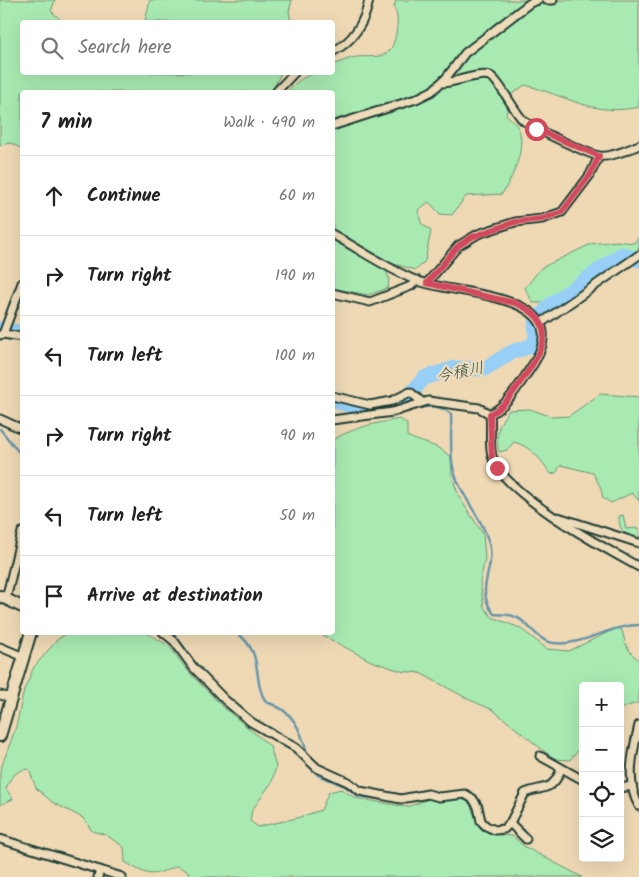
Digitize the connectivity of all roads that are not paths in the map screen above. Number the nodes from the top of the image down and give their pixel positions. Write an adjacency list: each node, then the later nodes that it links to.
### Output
1 (369, 0): 5 (street)
2 (538, 0): 7 (street)
3 (546, 0): 4 (street)
4 (554, 0)
5 (335, 50)
6 (292, 75): 8 (street)
7 (441, 83): 9 (street); 11 (street)
8 (278, 90)
9 (335, 125)
10 (639, 145): 11 (street)
11 (599, 156): 15 (street)
12 (335, 236): 14 (street)
13 (639, 255): 18 (street)
14 (417, 280): 15 (street); 17 (street)
15 (427, 283): 18 (street)
16 (20, 288): 19 (street)
17 (335, 294)
18 (541, 323): 23 (street)
19 (2, 334): 20 (street)
20 (20, 337)
21 (335, 397): 22 (street)
22 (422, 402): 23 (street); 25 (street)
23 (490, 414): 27 (street)
24 (0, 419): 26 (street)
25 (335, 420)
26 (20, 428)
27 (556, 517): 29 (street); 30 (street)
28 (20, 539): 31 (street)
29 (639, 543)
30 (639, 568)
31 (3, 597): 32 (street)
32 (20, 607)
33 (30, 635): 36 (street)
34 (167, 635): 47 (street)
35 (0, 647): 36 (street)
36 (24, 656): 38 (street)
37 (0, 695): 38 (street)
38 (12, 698): 40 (street)
39 (639, 725): 44 (street)
40 (0, 736)
41 (540, 756): 42 (street)
42 (561, 770): 43 (street); 47 (street)
43 (579, 778)
44 (632, 786): 45 (street); 46 (street)
45 (624, 787)
46 (639, 806)
47 (510, 823): 48 (street)
48 (526, 839)
49 (0, 840): 50 (street)
50 (99, 873): 51 (street)
51 (122, 877)

